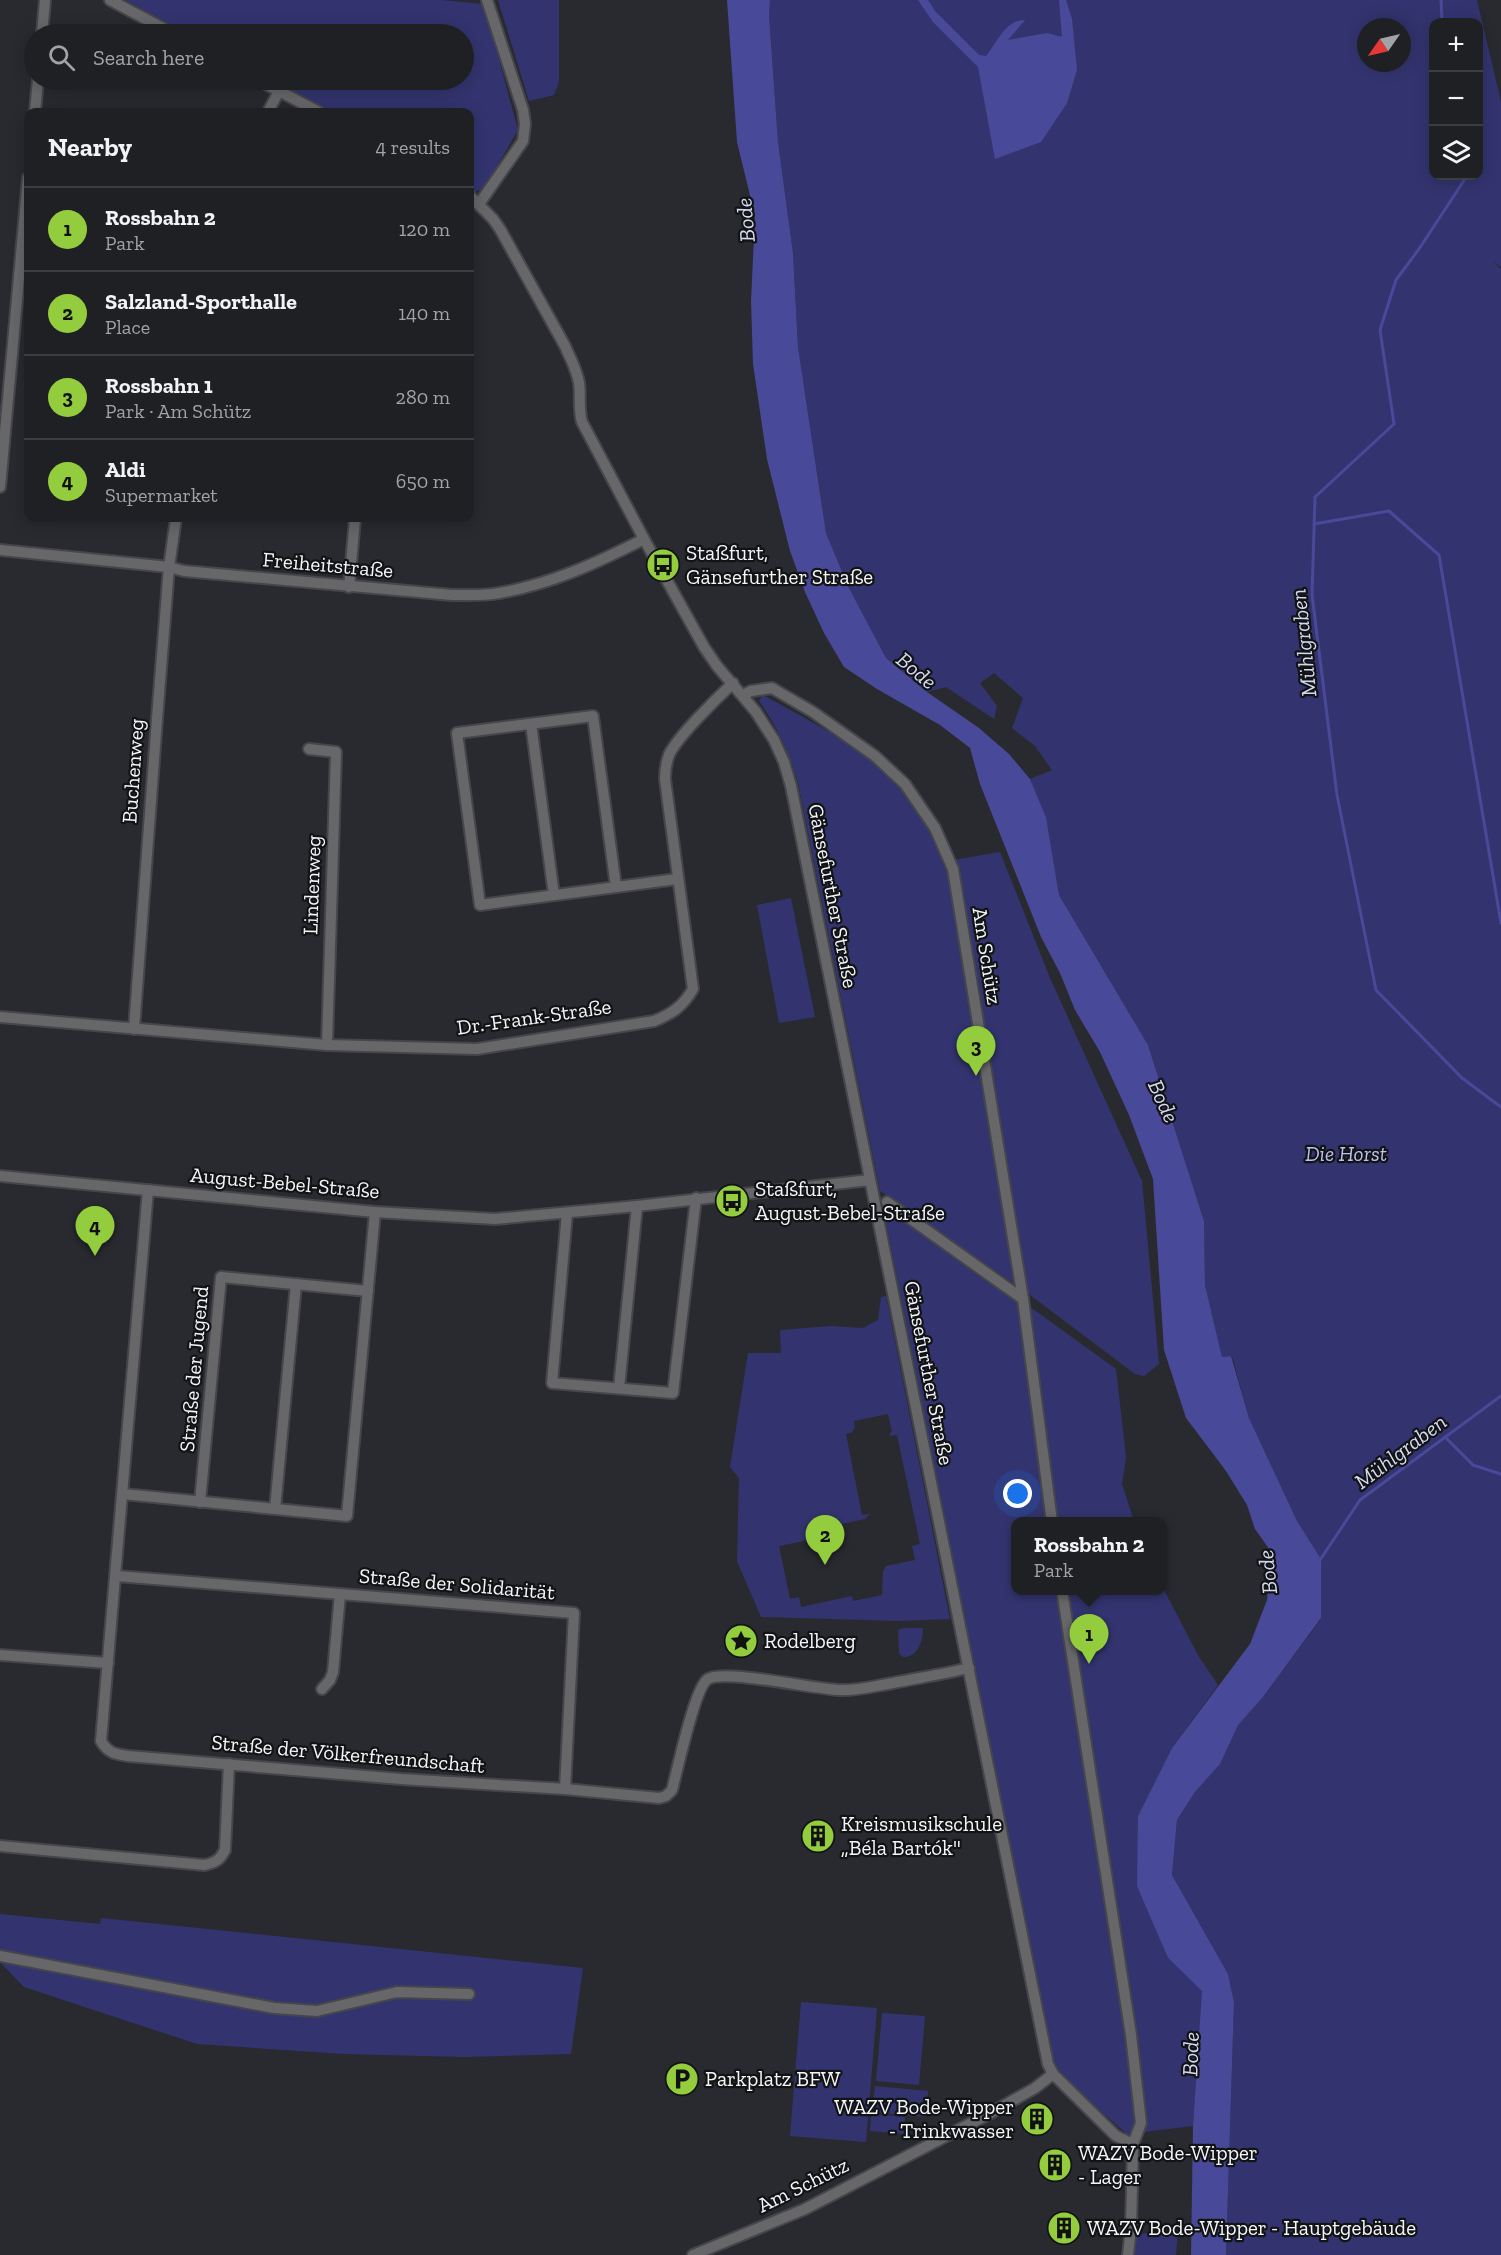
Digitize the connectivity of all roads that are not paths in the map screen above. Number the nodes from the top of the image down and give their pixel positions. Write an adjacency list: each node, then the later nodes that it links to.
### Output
1 (45, 0): 4 (street)
2 (110, 0): 5 (street)
3 (487, 0): 12 (street)
4 (43, 24)
5 (155, 24)
6 (37, 90): 8 (street)
7 (279, 91): 9 (street); 10 (street)
8 (35, 108)
9 (270, 108)
10 (311, 108)
11 (474, 200): 12 (street, Gänsefurther Straße)
12 (479, 204): 18 (street, Gänsefurther Straße)
13 (24, 215): 14 (street)
14 (3, 408): 15 (street)
15 (0, 487)
16 (175, 522): 20 (street, Buchenweg)
17 (355, 522): 21 (street)
18 (644, 539): 21 (street, Freiheitstraße); 22 (street, Gänsefurther Straße)
19 (0, 550): 20 (street, Freiheitstraße)
20 (169, 567): 21 (street, Freiheitstraße); 30 (street, Buchenweg)
21 (349, 587)
22 (733, 683): 23 (street, Gänsefurther Straße); 26 (street, Dr.-Frank-Straße)
23 (743, 695): 33 (street, Gänsefurther Straße); 42 (street, Am Schütz)
24 (531, 724): 27 (street); 28 (street); 28 (street)
25 (309, 749): 31 (street, Lindenweg)
26 (677, 879): 27 (street); 31 (street, Dr.-Frank-Straße)
27 (616, 887): 28 (street)
28 (554, 895)
29 (0, 1017): 30 (street, Dr.-Frank-Straße)
30 (134, 1029): 31 (street, Dr.-Frank-Straße)
31 (327, 1045)
32 (0, 1176): 34 (street, August-Bebel-Straße)
33 (870, 1180): 35 (street, August-Bebel-Straße); 53 (street, Gänsefurther Straße)
34 (148, 1190): 38 (street, August-Bebel-Straße); 44 (street)
35 (696, 1198): 37 (street, August-Bebel-Straße); 43 (street)
36 (888, 1202): 42 (street)
37 (637, 1206): 39 (street, August-Bebel-Straße); 43 (street)
38 (375, 1212): 39 (street, August-Bebel-Straße); 41 (street)
39 (567, 1213): 43 (street)
40 (296, 1284): 41 (street, Straße der Jugend); 45 (street, Straße der Jugend); 46 (street)
41 (368, 1291): 46 (street)
42 (1023, 1299): 47 (street, Am Schütz)
43 (619, 1388)
44 (123, 1494): 45 (street); 48 (street)
45 (200, 1502): 46 (street)
46 (275, 1509)
47 (1051, 1517)
48 (117, 1576): 49 (street, Straße der Solidarität); 52 (street)
49 (340, 1594): 54 (street, Straße der Solidarität); 56 (street, Straße der Solidarität)
50 (1063, 1595): 61 (street)
51 (0, 1655): 52 (street)
52 (108, 1663): 55 (street, Straße der Völkerfreundschaft)
53 (969, 1668): 56 (street); 60 (street, Gänsefurther Straße)
54 (322, 1689)
55 (229, 1764): 56 (street, Straße der Völkerfreundschaft); 57 (street)
56 (565, 1789)
57 (0, 1846)
58 (0, 1956): 59 (street)
59 (469, 1995)
60 (1053, 2074): 61 (street); 62 (street, Am Schütz)
61 (1133, 2144): 63 (street)
62 (693, 2255)
63 (1128, 2255)

